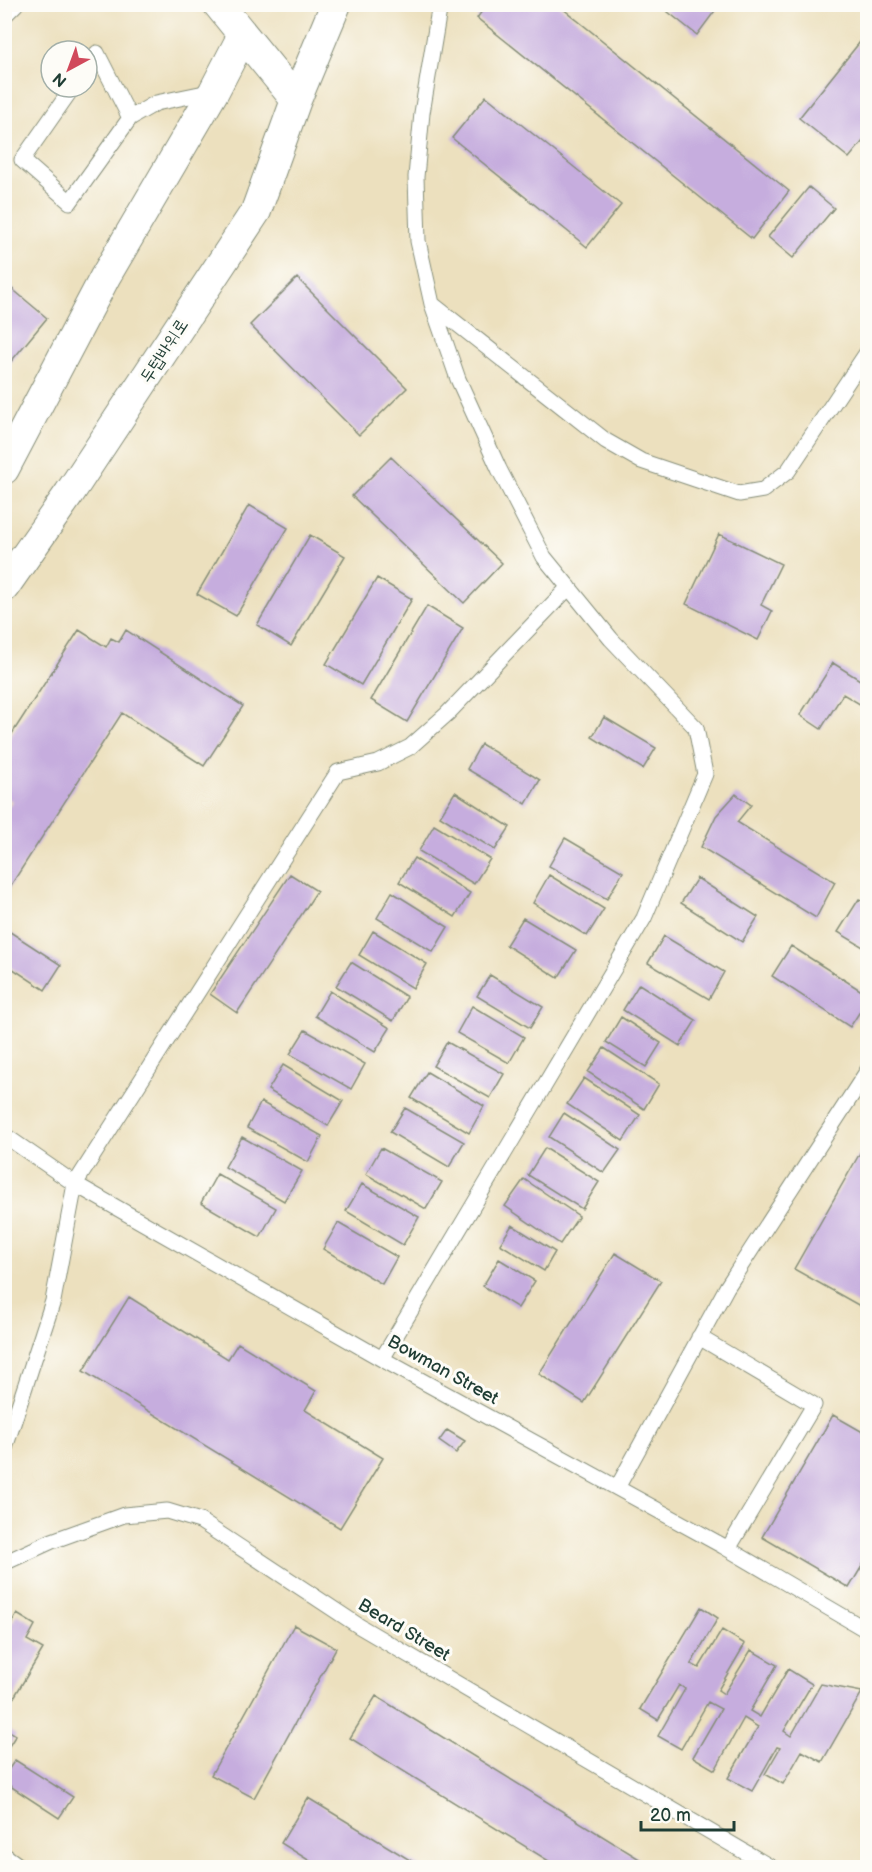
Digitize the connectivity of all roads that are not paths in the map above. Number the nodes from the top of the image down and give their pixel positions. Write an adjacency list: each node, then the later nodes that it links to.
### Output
1 (16, 4): 5 (lane)
2 (218, 4): 6 (street)
3 (336, 4): 10 (street, 두텁바위로)
4 (440, 4): 12 (lane)
5 (4, 16)
6 (243, 35): 8 (street); 10 (street)
7 (99, 57): 11 (lane)
8 (214, 91): 11 (lane); 14 (street)
9 (65, 99): 11 (lane)
10 (296, 100): 16 (street, 두텁바위로)
11 (130, 118)
12 (432, 304): 13 (lane); 15 (lane)
13 (867, 351)
14 (4, 469)
15 (569, 586): 19 (lane); 21 (lane)
16 (4, 587)
17 (867, 1070): 20 (lane)
18 (4, 1135): 19 (lane, Bowman Street)
19 (75, 1184): 21 (lane, Bowman Street); 22 (lane)
20 (699, 1337): 23 (lane); 24 (lane)
21 (382, 1359): 23 (lane, Bowman Street)
22 (4, 1451)
23 (617, 1488): 24 (lane, Bowman Street)
24 (728, 1549): 26 (lane, Bowman Street)
25 (4, 1563): 29 (lane, Beard Street)
26 (867, 1631)
27 (4, 1855): 28 (lane)
28 (22, 1868)
29 (772, 1868)

